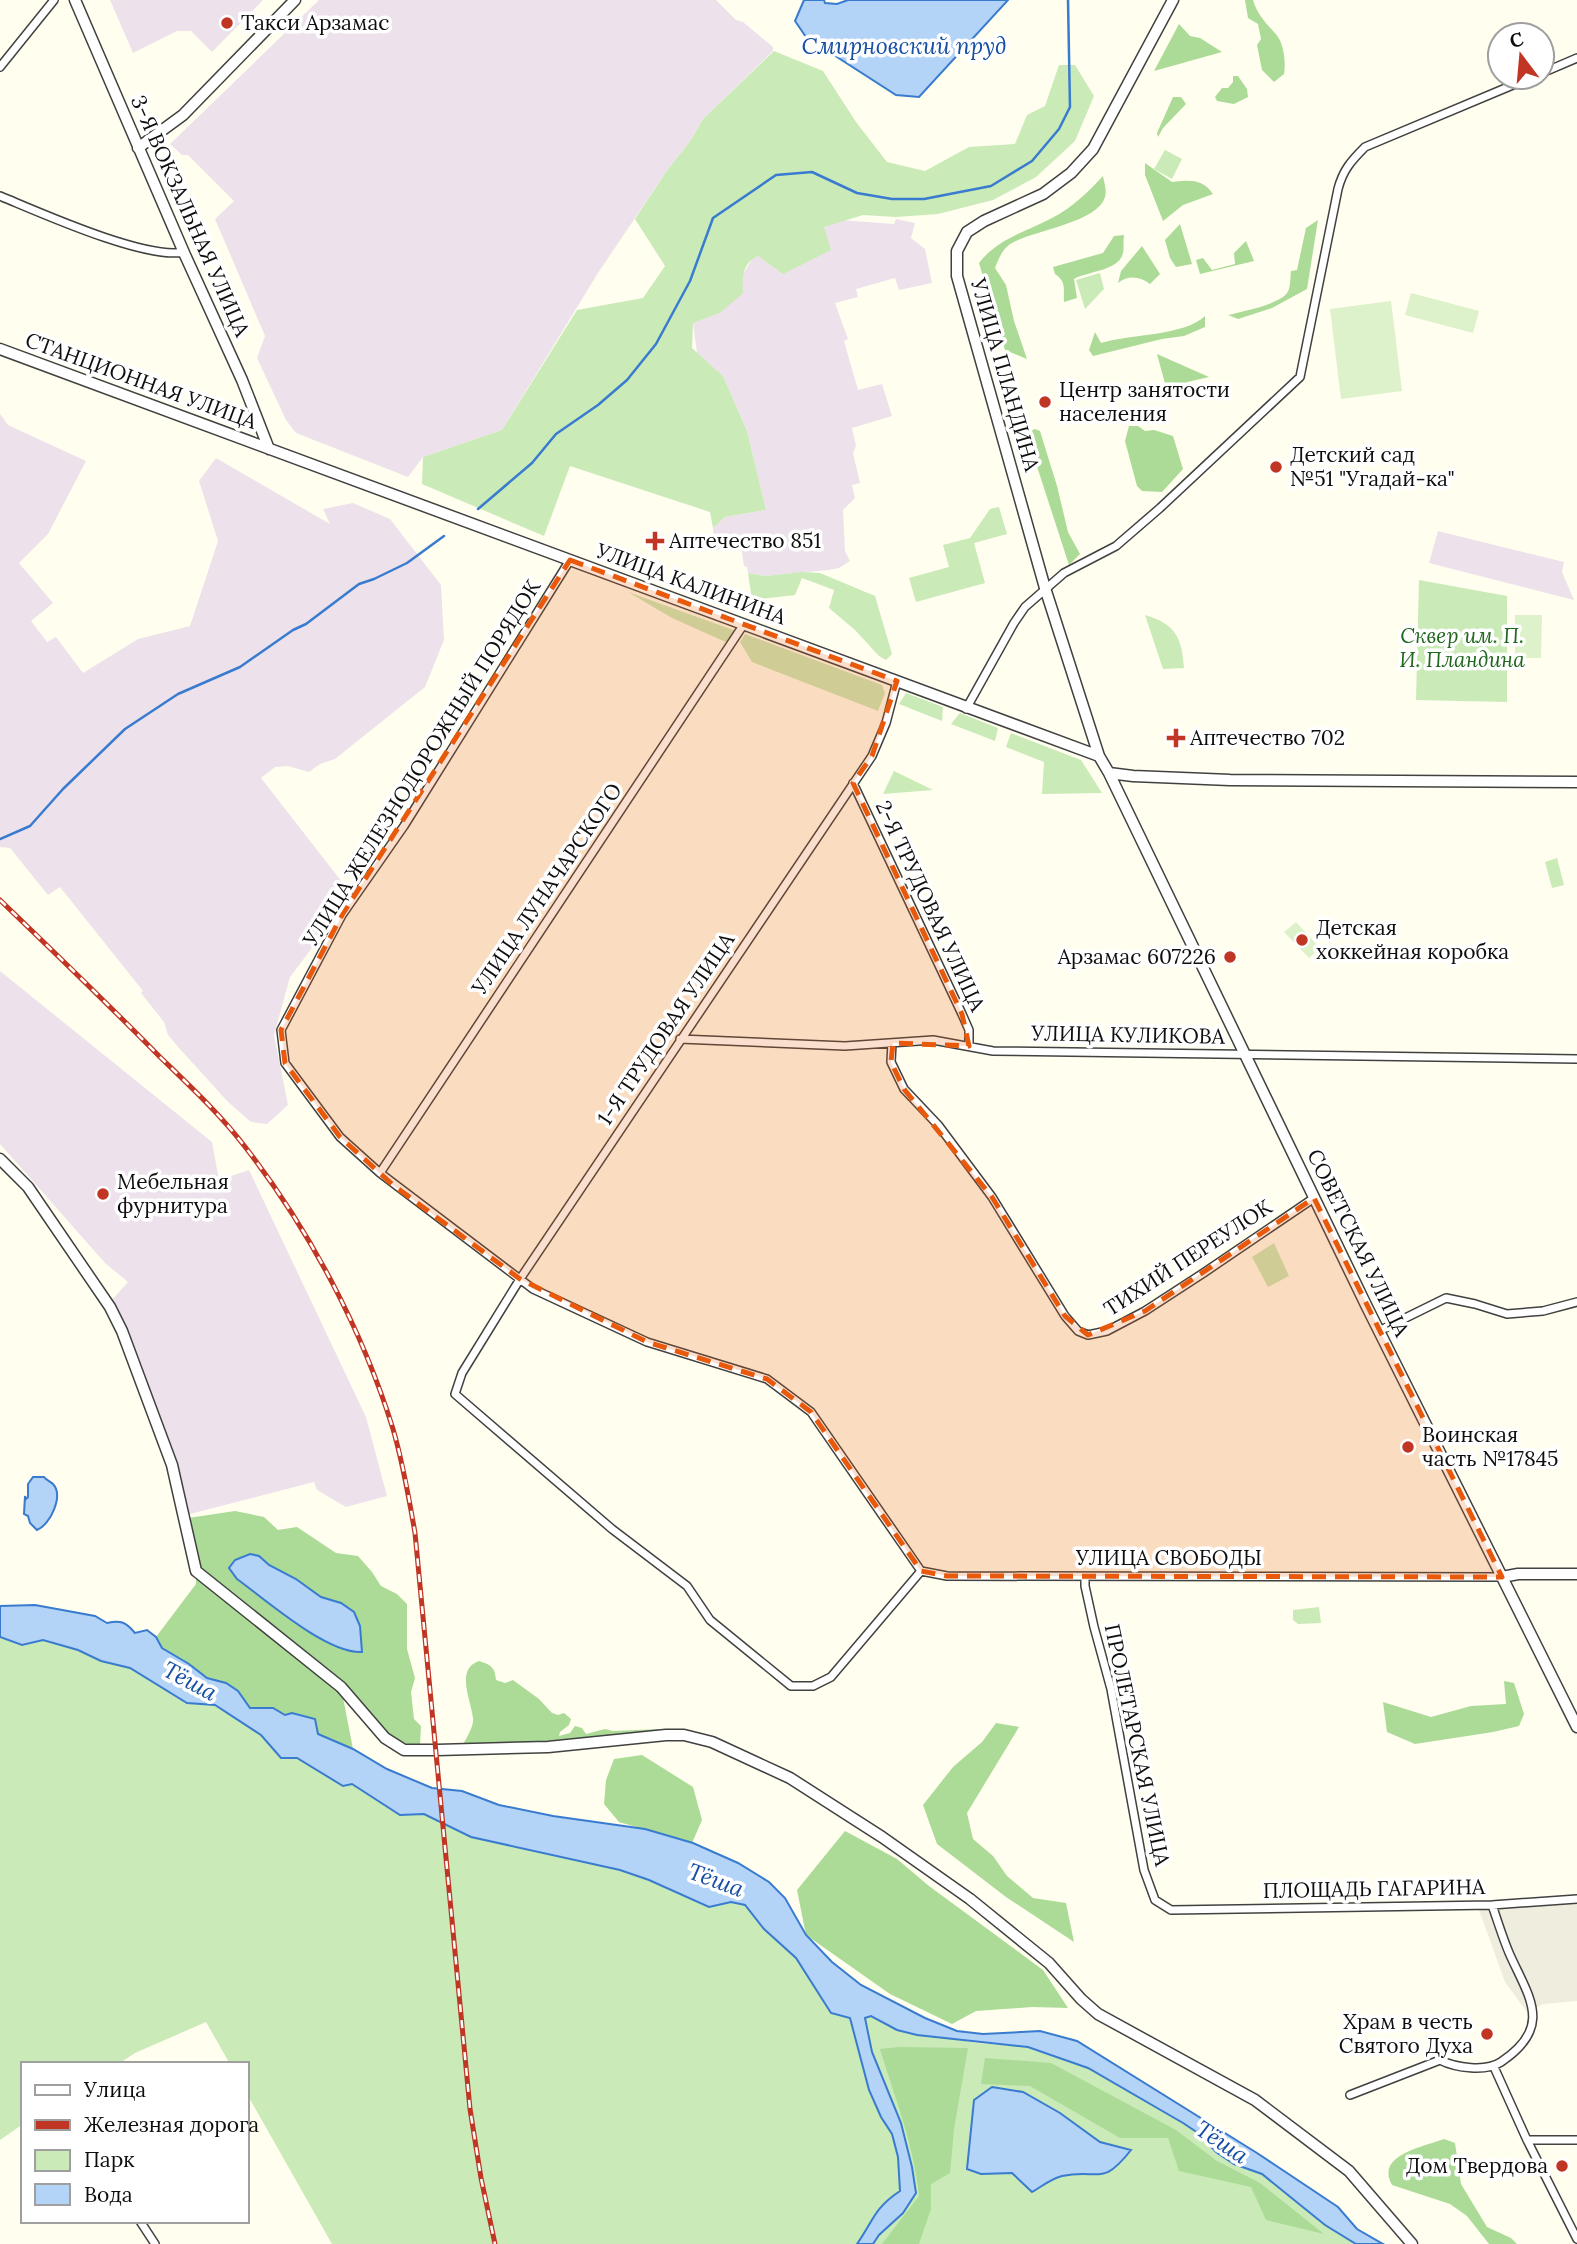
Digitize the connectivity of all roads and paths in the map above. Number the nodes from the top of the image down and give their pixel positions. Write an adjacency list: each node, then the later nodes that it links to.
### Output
1 (54, 0): 6 (street)
2 (75, 0): 9 (street, 3-Я ВОКЗАЛЬНАЯ УЛИЦА)
3 (295, 0): 9 (street)
4 (1173, 0): 15 (street, УЛИЦА ПЛАНДИНА)
5 (1577, 58): 7 (street)
6 (0, 67)
7 (1556, 67)
8 (1499, 91): 15 (street)
9 (138, 148): 11 (street, 3-Я ВОКЗАЛЬНАЯ УЛИЦА)
10 (0, 195): 11 (street)
11 (184, 252): 13 (street, 3-Я ВОКЗАЛЬНАЯ УЛИЦА)
12 (0, 349): 13 (street, СТАНЦИОННАЯ УЛИЦА)
13 (270, 449): 14 (street, УЛИЦА КАЛИНИНА)
14 (570, 560): 16 (street, УЛИЦА КАЛИНИНА); 29 (street, УЛИЦА ЖЕЛЕЗНОДОРОЖНЫЙ ПОРЯДОК)
15 (1045, 588): 18 (street); 19 (street, УЛИЦА ПЛАНДИНА)
16 (744, 624): 17 (street, УЛИЦА КАЛИНИНА); 29 (street, УЛИЦА ЛУНАЧАРСКОГО)
17 (897, 681): 18 (street, УЛИЦА КАЛИНИНА); 22 (street, 1-Я ТРУДОВАЯ УЛИЦА)
18 (966, 709): 19 (street, УЛИЦА КАЛИНИНА)
19 (1099, 756): 20 (street, УЛИЦА ПЛАНДИНА)
20 (1109, 773): 21 (street); 26 (street, СОВЕТСКАЯ УЛИЦА)
21 (1577, 782)
22 (853, 783): 23 (street, 1-Я ТРУДОВАЯ УЛИЦА); 25 (street, 2-Я ТРУДОВАЯ УЛИЦА)
23 (680, 1039): 24 (street, УЛИЦА КУЛИКОВА); 31 (street, 1-Я ТРУДОВАЯ УЛИЦА)
24 (892, 1043): 25 (street, УЛИЦА КУЛИКОВА); 30 (street, ТИХИЙ ПЕРЕУЛОК)
25 (969, 1046): 26 (street, УЛИЦА КУЛИКОВА)
26 (1245, 1054): 27 (street, УЛИЦА КУЛИКОВА); 30 (street, СОВЕТСКАЯ УЛИЦА)
27 (1577, 1059)
28 (0, 1159): 49 (street)
29 (380, 1173): 31 (street)
30 (1314, 1198): 33 (street, СОВЕТСКАЯ УЛИЦА)
31 (520, 1279): 34 (street); 34 (street, 1-Я ТРУДОВАЯ УЛИЦА)
32 (1577, 1302): 33 (street)
33 (1380, 1331): 37 (street, СОВЕТСКАЯ УЛИЦА)
34 (921, 1571): 36 (street, УЛИЦА СВОБОДЫ)
35 (1577, 1574): 37 (street, УЛИЦА СВОБОДЫ)
36 (1085, 1577): 37 (street, УЛИЦА СВОБОДЫ); 41 (street, ПРОЛЕТАРСКАЯ УЛИЦА)
37 (1502, 1577): 38 (street, СОВЕТСКАЯ УЛИЦА)
38 (1577, 1727)
39 (1577, 1899): 40 (street, ПЛОЩАДЬ ГАГАРИНА)
40 (1492, 1905): 41 (street, ПЛОЩАДЬ ГАГАРИНА); 42 (street)
41 (1171, 1910)
42 (1494, 2067): 43 (street); 44 (street)
43 (1350, 2095)
44 (1527, 2140): 45 (street); 47 (street)
45 (1577, 2140)
46 (141, 2223): 48 (street)
47 (1577, 2239)
48 (155, 2244)
49 (1412, 2244)

